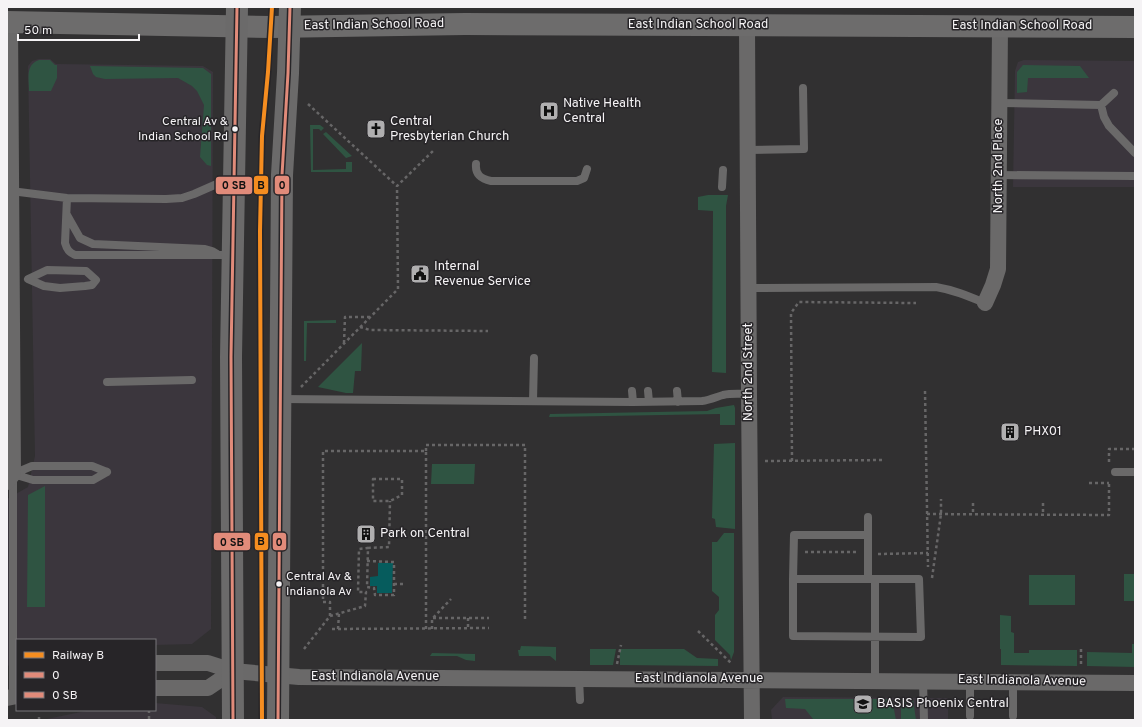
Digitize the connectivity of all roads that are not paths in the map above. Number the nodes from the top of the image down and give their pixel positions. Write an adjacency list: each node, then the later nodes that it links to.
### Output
1 (237, 16): 2 (main road, East Indian School Road); 3 (main road, East Indian School Road); 18 (main road)
2 (290, 17): 4 (main road, East Indian School Road); 34 (main road)
3 (9, 22): 20 (street)
4 (748, 25): 5 (main road, East Indian School Road); 11 (street, North 2nd Street)
5 (1000, 26): 6 (main road, East Indian School Road); 9 (street, North 2nd Place)
6 (1135, 27)
7 (803, 88): 11 (lane)
8 (1114, 93): 10 (lane)
9 (999, 103): 10 (lane); 16 (street, North 2nd Place)
10 (1101, 105): 12 (lane)
11 (748, 150): 25 (street, North 2nd Street)
12 (1135, 153)
13 (476, 164): 14 (lane)
14 (587, 169)
15 (724, 170): 19 (lane)
16 (999, 175): 17 (lane); 26 (street, North 2nd Place)
17 (1135, 176)
18 (233, 183): 21 (lane); 23 (main road)
19 (722, 187)
20 (11, 191): 21 (lane); 41 (street)
21 (67, 198): 22 (lane)
22 (66, 214): 23 (lane); 23 (lane)
23 (225, 255): 48 (main road)
24 (96, 280): 24 (lane)
25 (749, 288): 26 (lane); 33 (street, North 2nd Street)
26 (984, 303)
27 (534, 358): 35 (lane)
28 (192, 380): 29 (lane)
29 (107, 382)
30 (648, 391): 37 (lane)
31 (677, 391): 38 (lane)
32 (632, 392): 36 (lane)
33 (749, 394): 38 (lane); 51 (street, North 2nd Street)
34 (280, 399): 35 (lane); 49 (main road)
35 (533, 401): 36 (lane)
36 (633, 402): 37 (lane)
37 (649, 402): 38 (lane)
38 (678, 402)
39 (1111, 472): 40 (lane)
40 (1135, 472)
41 (10, 478): 41 (lane); 58 (lane)
42 (868, 517): 43 (lane)
43 (868, 535): 44 (lane); 45 (lane)
44 (794, 578): 45 (lane); 46 (lane)
45 (872, 578): 46 (lane); 46 (lane)
46 (875, 637): 52 (lane)
47 (156, 663): 48 (street, East Indianola Avenue)
48 (233, 671): 49 (street, East Indianola Avenue); 57 (street); 62 (main road)
49 (270, 674): 50 (street, East Indianola Avenue); 63 (main road)
50 (579, 678): 51 (street, East Indianola Avenue); 59 (lane)
51 (752, 680): 52 (street, East Indianola Avenue); 64 (street, North 2nd Street)
52 (875, 680): 53 (street, East Indianola Avenue)
53 (923, 681): 54 (street, East Indianola Avenue); 65 (lane)
54 (970, 681): 55 (street, East Indianola Avenue); 60 (lane)
55 (1014, 681): 56 (street, East Indianola Avenue); 61 (lane)
56 (1135, 683)
57 (156, 688)
58 (12, 697)
59 (580, 700)
60 (970, 716)
61 (1014, 716)
62 (233, 720)
63 (278, 720)
64 (752, 720)
65 (924, 720)

